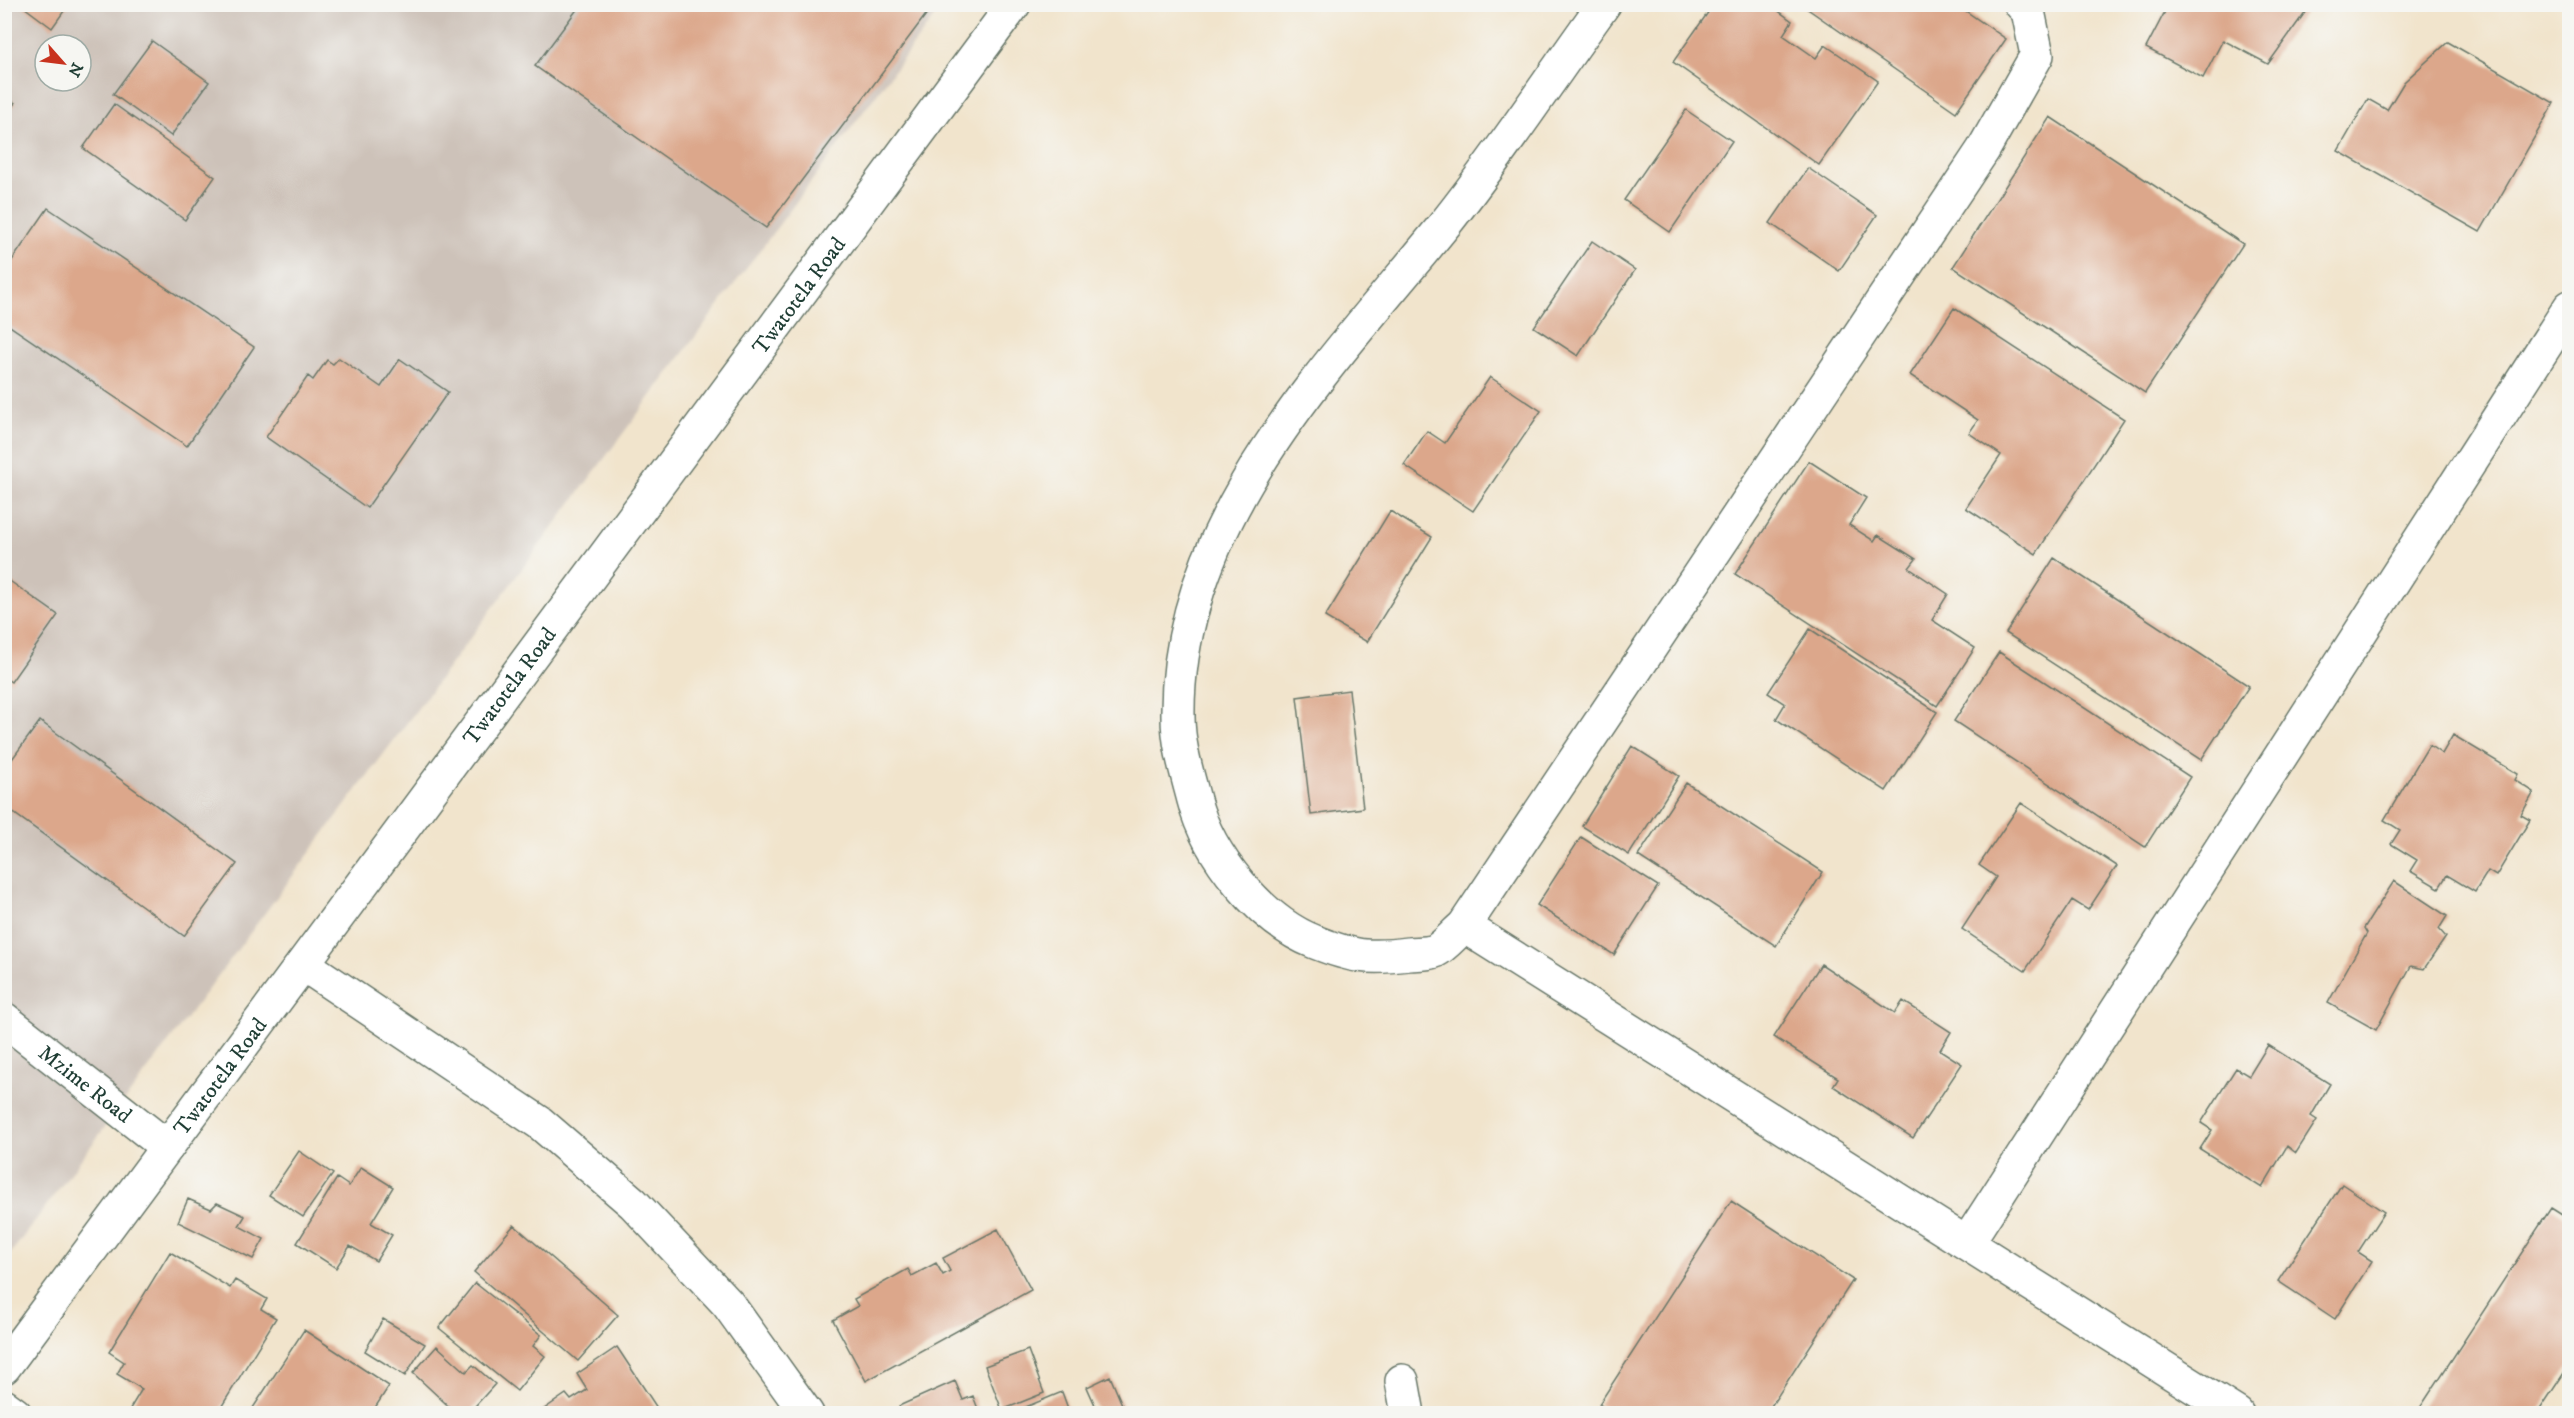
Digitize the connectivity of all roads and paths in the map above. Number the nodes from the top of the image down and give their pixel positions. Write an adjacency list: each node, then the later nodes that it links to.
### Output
1 (1014, 4): 6 (street, Twatotela Road)
2 (1604, 4): 5 (street)
3 (2021, 4): 5 (street)
4 (2570, 307): 9 (street)
5 (1464, 926): 9 (street)
6 (303, 964): 8 (street, Twatotela Road); 14 (street)
7 (4, 1019): 8 (street, Mzime Road)
8 (167, 1147): 10 (street, Twatotela Road)
9 (1967, 1243): 16 (street)
10 (4, 1367)
11 (1402, 1381): 15 (street)
12 (4, 1406): 13 (street)
13 (15, 1413)
14 (807, 1413)
15 (1408, 1413)
16 (2237, 1413)

